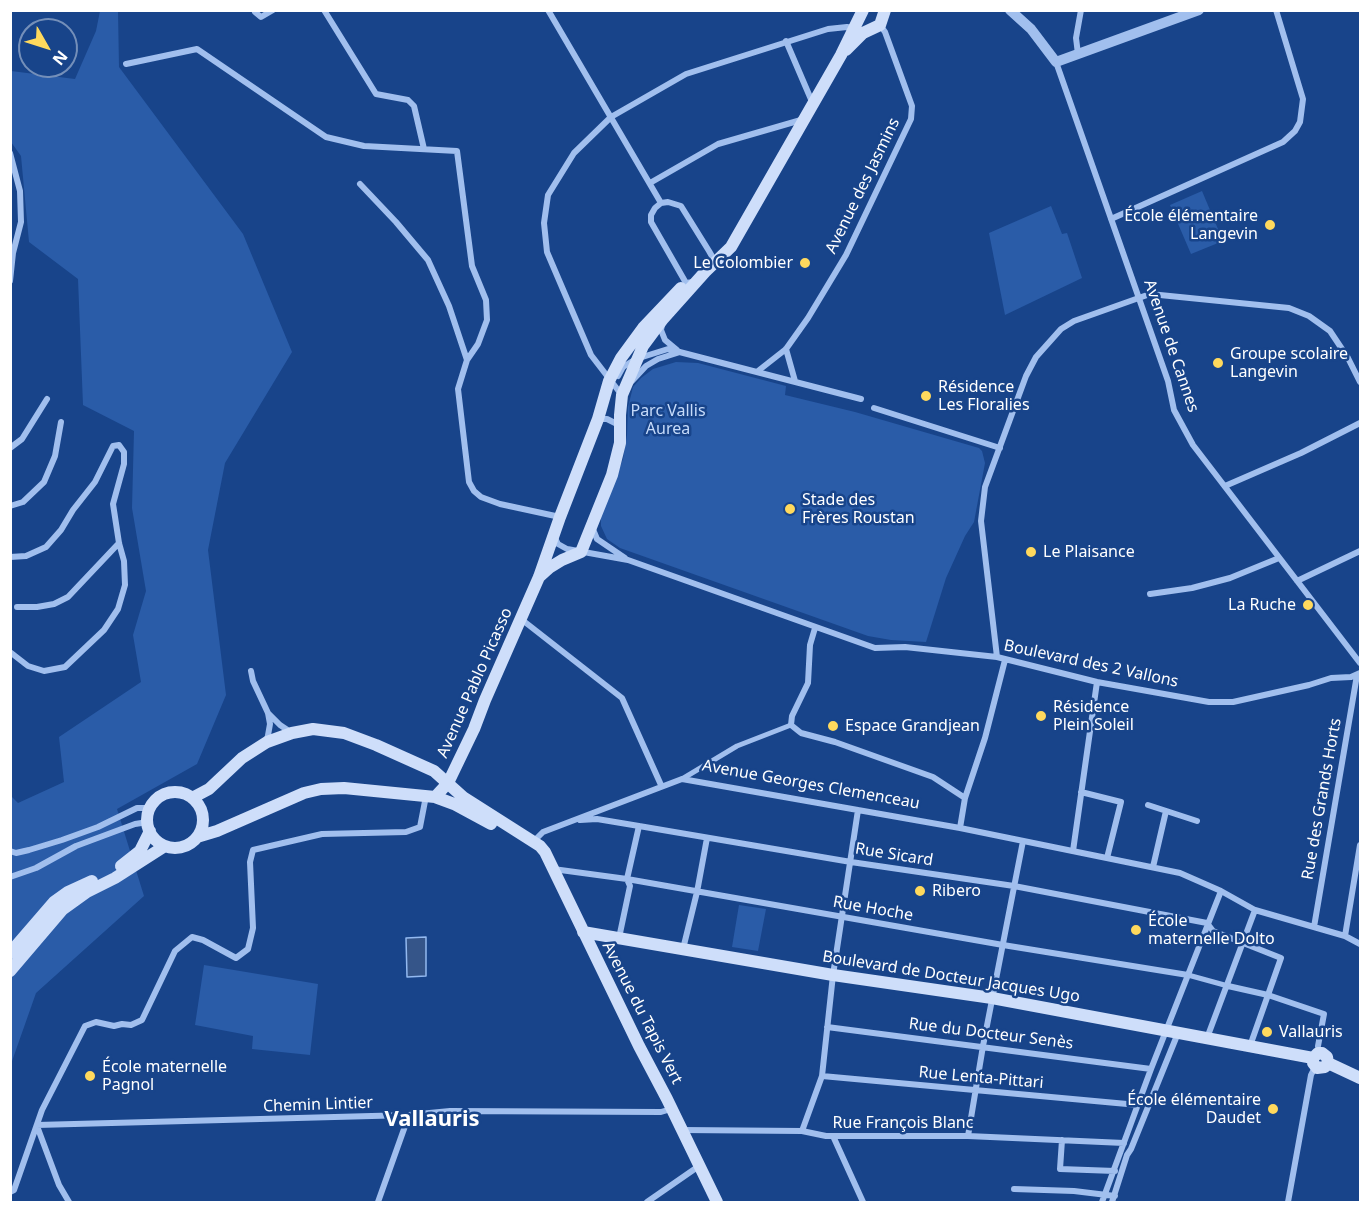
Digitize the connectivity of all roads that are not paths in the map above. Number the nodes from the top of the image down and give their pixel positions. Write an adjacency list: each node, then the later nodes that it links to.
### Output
1 (273, 10): 8 (street)
2 (324, 10): 19 (street)
3 (548, 10): 17 (street)
4 (1010, 10): 14 (street, Avenue de Cannes)
5 (1081, 10): 12 (street)
6 (1199, 10): 12 (street)
7 (1276, 10): 24 (street)
8 (255, 12)
9 (881, 18): 10 (main road); 13 (main road); 32 (street, Avenue des Jasmins)
10 (859, 19): 11 (street); 13 (main road)
11 (786, 41): 16 (street); 17 (street)
12 (1078, 54): 14 (street)
13 (841, 55): 16 (main road)
14 (1056, 62): 24 (street, Avenue de Cannes)
15 (126, 64): 19 (street)
16 (813, 105): 18 (main road)
17 (610, 117): 21 (street); 40 (street)
18 (805, 119): 21 (street); 25 (main road)
19 (424, 149): 37 (street)
20 (10, 153): 26 (street)
21 (650, 183): 23 (street)
22 (360, 184): 37 (street)
23 (661, 203): 25 (street); 27 (street)
24 (1111, 219): 28 (street, Avenue de Cannes)
25 (712, 262): 27 (main road)
26 (10, 281)
27 (691, 282): 29 (main road, Avenue Pablo Picasso); 30 (main road)
28 (1139, 296): 41 (street); 51 (street); 52 (street, Avenue de Cannes)
29 (667, 301): 31 (street); 40 (main road, Avenue Pablo Picasso)
30 (663, 318): 31 (main road); 34 (street)
31 (648, 338): 33 (street); 36 (main road)
32 (786, 349): 38 (street, Avenue des Jasmins); 39 (street)
33 (660, 350): 34 (street); 35 (street); 36 (street)
34 (680, 352): 35 (street); 38 (street)
35 (667, 355): 42 (street)
36 (636, 359): 40 (street); 42 (main road)
37 (467, 360): 54 (street)
38 (758, 371): 39 (street)
39 (795, 381): 44 (street)
40 (611, 382): 42 (street); 46 (main road, Avenue Pablo Picasso)
41 (1360, 382)
42 (622, 395): 49 (main road)
43 (48, 399): 50 (street)
44 (861, 399)
45 (874, 408): 51 (street)
46 (598, 419): 49 (street); 54 (main road, Avenue Pablo Picasso)
47 (61, 422): 53 (street)
48 (1360, 423): 52 (street)
49 (620, 426): 55 (main road)
50 (10, 448)
51 (1000, 448): 70 (street)
52 (1225, 486): 61 (street, Avenue de Cannes)
53 (10, 506)
54 (560, 517): 56 (main road, Avenue Pablo Picasso)
55 (591, 526): 59 (main road); 62 (street)
56 (554, 533): 59 (street); 63 (main road, Avenue Pablo Picasso)
57 (118, 543): 60 (street); 66 (street); 69 (street)
58 (1360, 551): 64 (street)
59 (581, 552): 62 (street); 63 (main road)
60 (10, 557)
61 (1280, 558): 64 (street, Avenue de Cannes); 65 (street)
62 (628, 560): 68 (street, Boulevard des 2 Vallons)
63 (539, 577): 67 (main road, Avenue Pablo Picasso)
64 (1297, 580): 72 (street, Avenue de Cannes)
65 (1150, 594)
66 (17, 607)
67 (521, 619): 81 (main road, Avenue Pablo Picasso); 82 (street)
68 (815, 628): 70 (street, Boulevard des 2 Vallons); 77 (street)
69 (10, 652)
70 (997, 657): 71 (street, Boulevard des 2 Vallons)
71 (1005, 660): 75 (street, Boulevard des 2 Vallons); 86 (street)
72 (1360, 663)
73 (251, 671): 76 (street)
74 (1359, 674): 75 (street, Boulevard des 2 Vallons); 116 (street, Rue des Grands Horts)
75 (1097, 682): 83 (street)
76 (268, 713): 78 (street); 79 (street)
77 (791, 725): 80 (street); 86 (street)
78 (292, 733): 79 (main road); 81 (main road)
79 (267, 742): 85 (main road)
80 (682, 778): 82 (street, Avenue Georges Clemenceau); 89 (street, Avenue Georges Clemenceau)
81 (448, 783): 84 (main road, Avenue Pablo Picasso); 98 (main road)
82 (661, 785): 91 (street, Avenue Georges Clemenceau)
83 (1081, 792): 103 (street); 104 (street)
84 (430, 796): 96 (main road); 98 (main road); 147 (street)
85 (192, 798): 88 (main road); 96 (main road)
86 (965, 798): 95 (street)
87 (1148, 805): 90 (street)
88 (150, 808): 94 (main road); 102 (street)
89 (858, 810): 95 (street, Avenue Georges Clemenceau); 105 (street)
90 (1166, 811): 92 (street); 106 (street)
91 (576, 820): 93 (street, Rue Sicard); 98 (street, Avenue Georges Clemenceau)
92 (1197, 821)
93 (639, 826): 97 (street, Rue Sicard); 109 (street)
94 (149, 827): 100 (main road); 108 (street); 124 (main road)
95 (960, 828): 99 (street, Avenue Georges Clemenceau)
96 (197, 837): 100 (main road)
97 (707, 838): 105 (street, Rue Sicard); 112 (street)
98 (534, 841): 107 (main road, Avenue du Tapis Vert)
99 (1023, 841): 103 (street, Avenue Georges Clemenceau); 110 (street)
100 (165, 846): 125 (main road)
101 (1360, 847): 118 (street)
102 (10, 851)
103 (1073, 851): 104 (street, Avenue Georges Clemenceau)
104 (1107, 858): 106 (street, Avenue Georges Clemenceau)
105 (851, 862): 110 (street, Rue Sicard); 114 (street)
106 (1153, 867): 111 (street, Avenue Georges Clemenceau)
107 (553, 869): 109 (street, Rue Hoche); 117 (main road, Avenue du Tapis Vert)
108 (10, 877)
109 (627, 879): 112 (street, Rue Hoche); 119 (street)
110 (1014, 886): 115 (street, Rue Sicard); 122 (street)
111 (1221, 891): 113 (street, Avenue Georges Clemenceau); 115 (street)
112 (697, 892): 114 (street, Rue Hoche); 123 (street)
113 (1256, 910): 116 (street, Avenue Georges Clemenceau); 120 (street)
114 (842, 918): 122 (street, Rue Hoche); 126 (street)
115 (1207, 923): 120 (street); 127 (street)
116 (1314, 927): 118 (street, Avenue Georges Clemenceau)
117 (583, 932): 119 (main road, Boulevard de Docteur Jacques Ugo); 145 (main road, Avenue du Tapis Vert)
118 (1346, 936): 121 (street, Avenue Georges Clemenceau)
119 (619, 938): 123 (main road, Boulevard de Docteur Jacques Ugo)
120 (1244, 943): 128 (street); 129 (street)
121 (1360, 944)
122 (1003, 945): 127 (street, Rue Hoche); 130 (street)
123 (683, 949): 126 (main road, Boulevard de Docteur Jacques Ugo)
124 (10, 953)
125 (10, 971)
126 (833, 975): 130 (main road, Boulevard de Docteur Jacques Ugo); 131 (street)
127 (1188, 975): 128 (street); 132 (street)
128 (1228, 986): 129 (street); 133 (street)
129 (1268, 995): 135 (street); 136 (street)
130 (992, 998): 132 (main road, Boulevard de Docteur Jacques Ugo); 134 (street)
131 (827, 1028): 134 (street, Rue du Docteur Senès); 139 (street)
132 (1172, 1032): 133 (main road, Boulevard de Docteur Jacques Ugo); 138 (street); 141 (street)
133 (1207, 1039): 135 (main road, Boulevard de Docteur Jacques Ugo)
134 (983, 1046): 138 (street, Rue du Docteur Senès); 142 (street)
135 (1250, 1046): 137 (main road, Boulevard de Docteur Jacques Ugo)
136 (1318, 1046)
137 (1314, 1062): 140 (main road, Boulevard de Docteur Jacques Ugo); 168 (street)
138 (1150, 1072): 141 (street, Rue du Docteur Senès); 143 (street)
139 (822, 1076): 142 (street, Rue Lenta-Pittari); 149 (street)
140 (1360, 1078)
141 (1159, 1079): 144 (street)
142 (976, 1091): 143 (street, Rue Lenta-Pittari); 151 (street)
143 (1139, 1102): 144 (street, Rue Lenta-Pittari); 153 (street)
144 (1149, 1103): 154 (street)
145 (672, 1109): 146 (street, Chemin Lintier); 148 (main road, Avenue du Tapis Vert)
146 (409, 1115): 147 (street, Chemin Lintier); 163 (street)
147 (37, 1125): 159 (street); 162 (street)
148 (682, 1130): 149 (street, Rue François Blanc); 155 (main road, Avenue du Tapis Vert)
149 (802, 1131): 150 (street, Rue François Blanc)
150 (833, 1136): 151 (street, Rue François Blanc); 166 (street)
151 (968, 1136): 152 (street, Rue François Blanc)
152 (1062, 1140): 153 (street, Rue François Blanc); 156 (street)
153 (1124, 1143): 154 (street)
154 (1124, 1154): 156 (street); 157 (street)
155 (699, 1166): 164 (street); 165 (main road, Avenue du Tapis Vert)
156 (1114, 1173): 157 (street); 160 (street)
157 (1120, 1176): 161 (street)
158 (1014, 1189): 160 (street)
159 (10, 1192)
160 (1105, 1195): 161 (street); 167 (street)
161 (1113, 1199)
162 (69, 1203)
163 (378, 1203)
164 (647, 1203)
165 (717, 1203)
166 (863, 1203)
167 (1102, 1203)
168 (1288, 1203)

